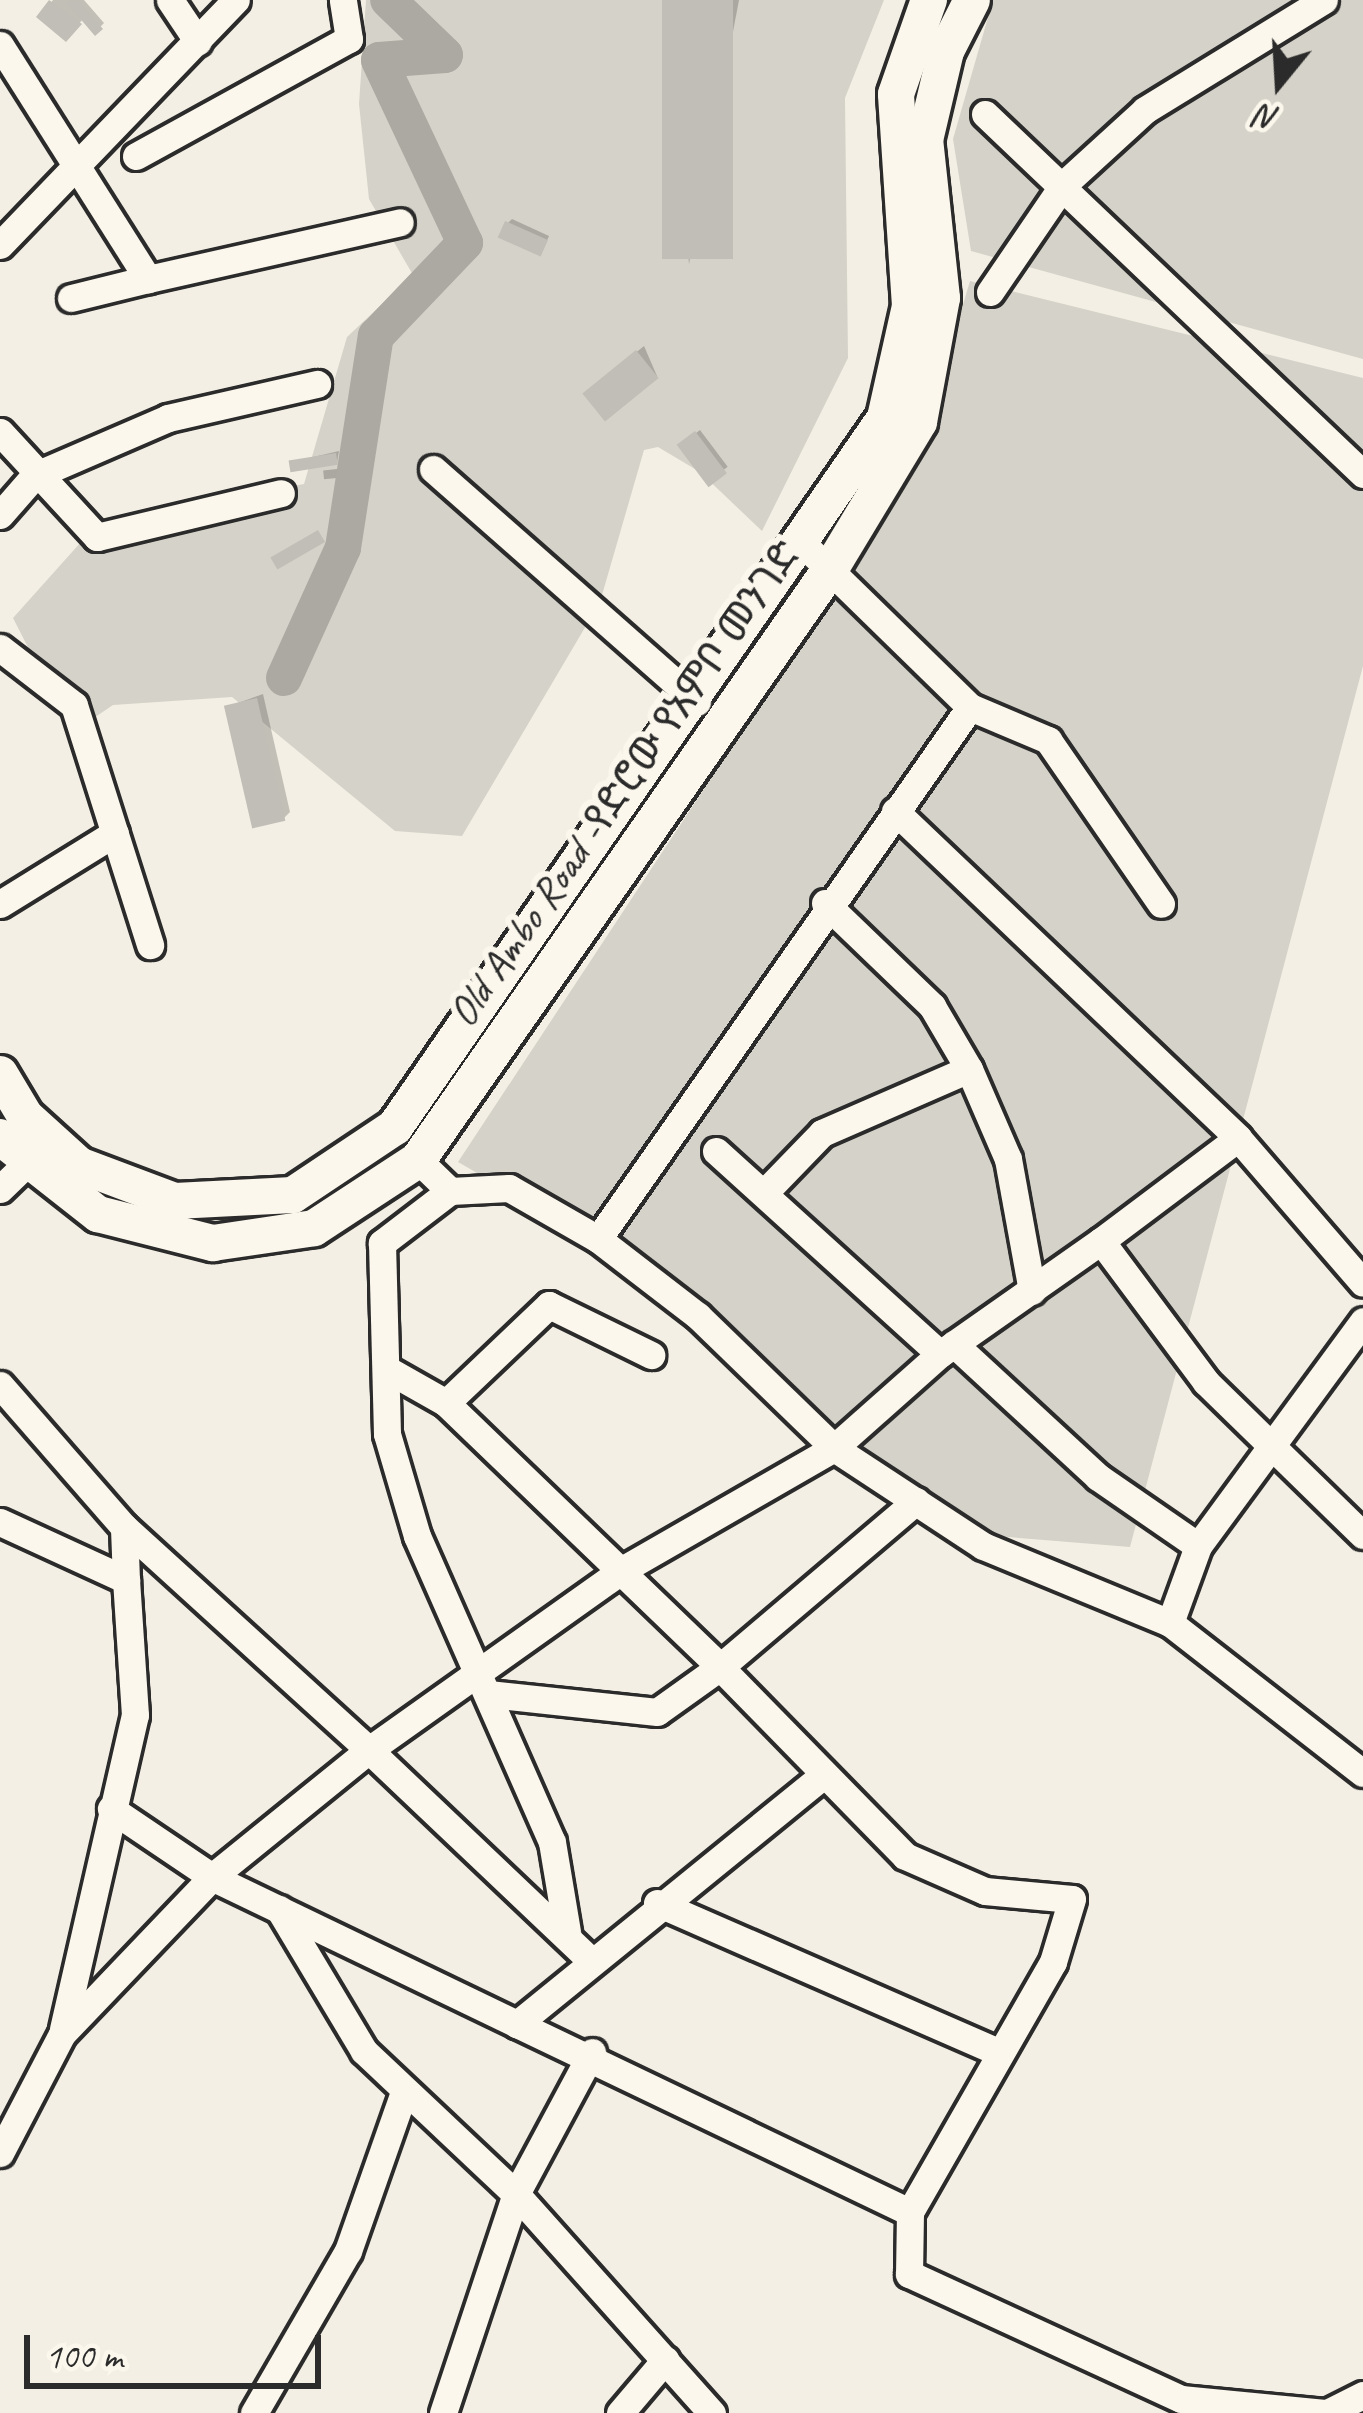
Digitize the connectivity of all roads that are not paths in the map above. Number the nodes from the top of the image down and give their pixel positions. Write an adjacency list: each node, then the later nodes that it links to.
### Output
1 (170, 0): 7 (street)
2 (236, 0): 7 (street)
3 (343, 0): 10 (street)
4 (929, 0): 25 (main road, Old Ambo Road -የድሮው የአምቦ መንገድ)
5 (973, 0): 26 (main road, Old Ambo Road -የድሮው የአምቦ መንገድ)
6 (1324, 0): 12 (street)
7 (198, 42): 11 (street)
8 (0, 45): 11 (street)
9 (986, 114): 12 (street)
10 (136, 156)
11 (81, 158): 14 (street); 15 (street)
12 (1063, 185): 16 (street); 21 (street)
13 (400, 223): 15 (street)
14 (0, 245)
15 (148, 279): 17 (street)
16 (990, 292)
17 (71, 298)
18 (317, 385): 22 (street)
19 (0, 432): 22 (street)
20 (433, 469): 28 (street)
21 (1363, 474)
22 (34, 476): 23 (street); 24 (street)
23 (281, 493)
24 (0, 515)
25 (802, 543): 26 (street); 28 (main road, Old Ambo Road -የድሮው የአምቦ መንገድ)
26 (831, 568): 29 (street); 41 (main road, Old Ambo Road -የድሮው የአምቦ መንገድ)
27 (0, 648): 31 (street)
28 (697, 702): 45 (main road, Old Ambo Road -የድሮው የአምቦ መንገድ)
29 (970, 707): 30 (street); 34 (street)
30 (895, 811): 32 (street); 39 (street)
31 (115, 833): 33 (street); 35 (street)
32 (825, 903): 36 (street); 46 (street)
33 (0, 904)
34 (1160, 904)
35 (150, 945)
36 (969, 1069): 44 (street); 49 (street)
37 (0, 1074): 45 (main road, Old Ambo Road -የድሮው የአምቦ መንገድ)
38 (0, 1137): 42 (main road, Old Ambo Road -የድሮው የአምቦ መንገድ)
39 (1238, 1138): 47 (street); 48 (street)
40 (716, 1151): 44 (street)
41 (418, 1160): 43 (street); 45 (main road, Old Ambo Road -የድሮው የአምቦ መንገድ)
42 (12, 1177): 45 (main road, Old Ambo Road -የድሮው የአምቦ መንገድ)
43 (450, 1191): 46 (street); 53 (street)
44 (764, 1193): 51 (street)
45 (141, 1210)
46 (598, 1239): 56 (street)
47 (1102, 1241): 49 (street); 57 (street)
48 (1363, 1283)
49 (1032, 1291): 51 (street)
50 (1363, 1321): 57 (street)
51 (947, 1349): 56 (street); 62 (street)
52 (651, 1355): 55 (street)
53 (388, 1370): 55 (street); 67 (street)
54 (0, 1385): 60 (street)
55 (446, 1403): 63 (street)
56 (834, 1448): 58 (street); 63 (street)
57 (1275, 1451): 61 (street); 62 (street)
58 (916, 1501): 65 (street); 66 (street)
59 (0, 1522): 64 (street)
60 (124, 1527): 64 (street); 68 (street)
61 (1363, 1535)
62 (1198, 1546): 65 (street)
63 (622, 1570): 66 (street); 67 (street)
64 (126, 1580): 71 (street)
65 (1170, 1623): 69 (street)
66 (720, 1666): 67 (street); 70 (street)
67 (482, 1682): 68 (street); 75 (street)
68 (369, 1750): 72 (street); 75 (street)
69 (1363, 1773)
70 (821, 1777): 73 (street); 80 (street)
71 (111, 1809): 72 (street); 78 (street)
72 (212, 1877): 74 (street); 78 (street)
73 (657, 1903): 76 (street); 80 (street)
74 (279, 1909): 77 (street); 81 (street)
75 (567, 1932): 76 (street)
76 (587, 1957): 77 (street)
77 (518, 2024): 79 (street)
78 (62, 2034): 82 (street)
79 (592, 2052): 83 (street); 84 (street)
80 (998, 2052): 84 (street)
81 (404, 2092): 83 (street); 88 (street)
82 (0, 2153)
83 (516, 2194): 85 (street); 89 (street)
84 (910, 2212): 87 (street)
85 (665, 2360): 90 (street); 91 (street)
86 (1363, 2395): 87 (street)
87 (1249, 2409)
88 (254, 2413)
89 (443, 2413)
90 (620, 2413)
91 (712, 2413)

